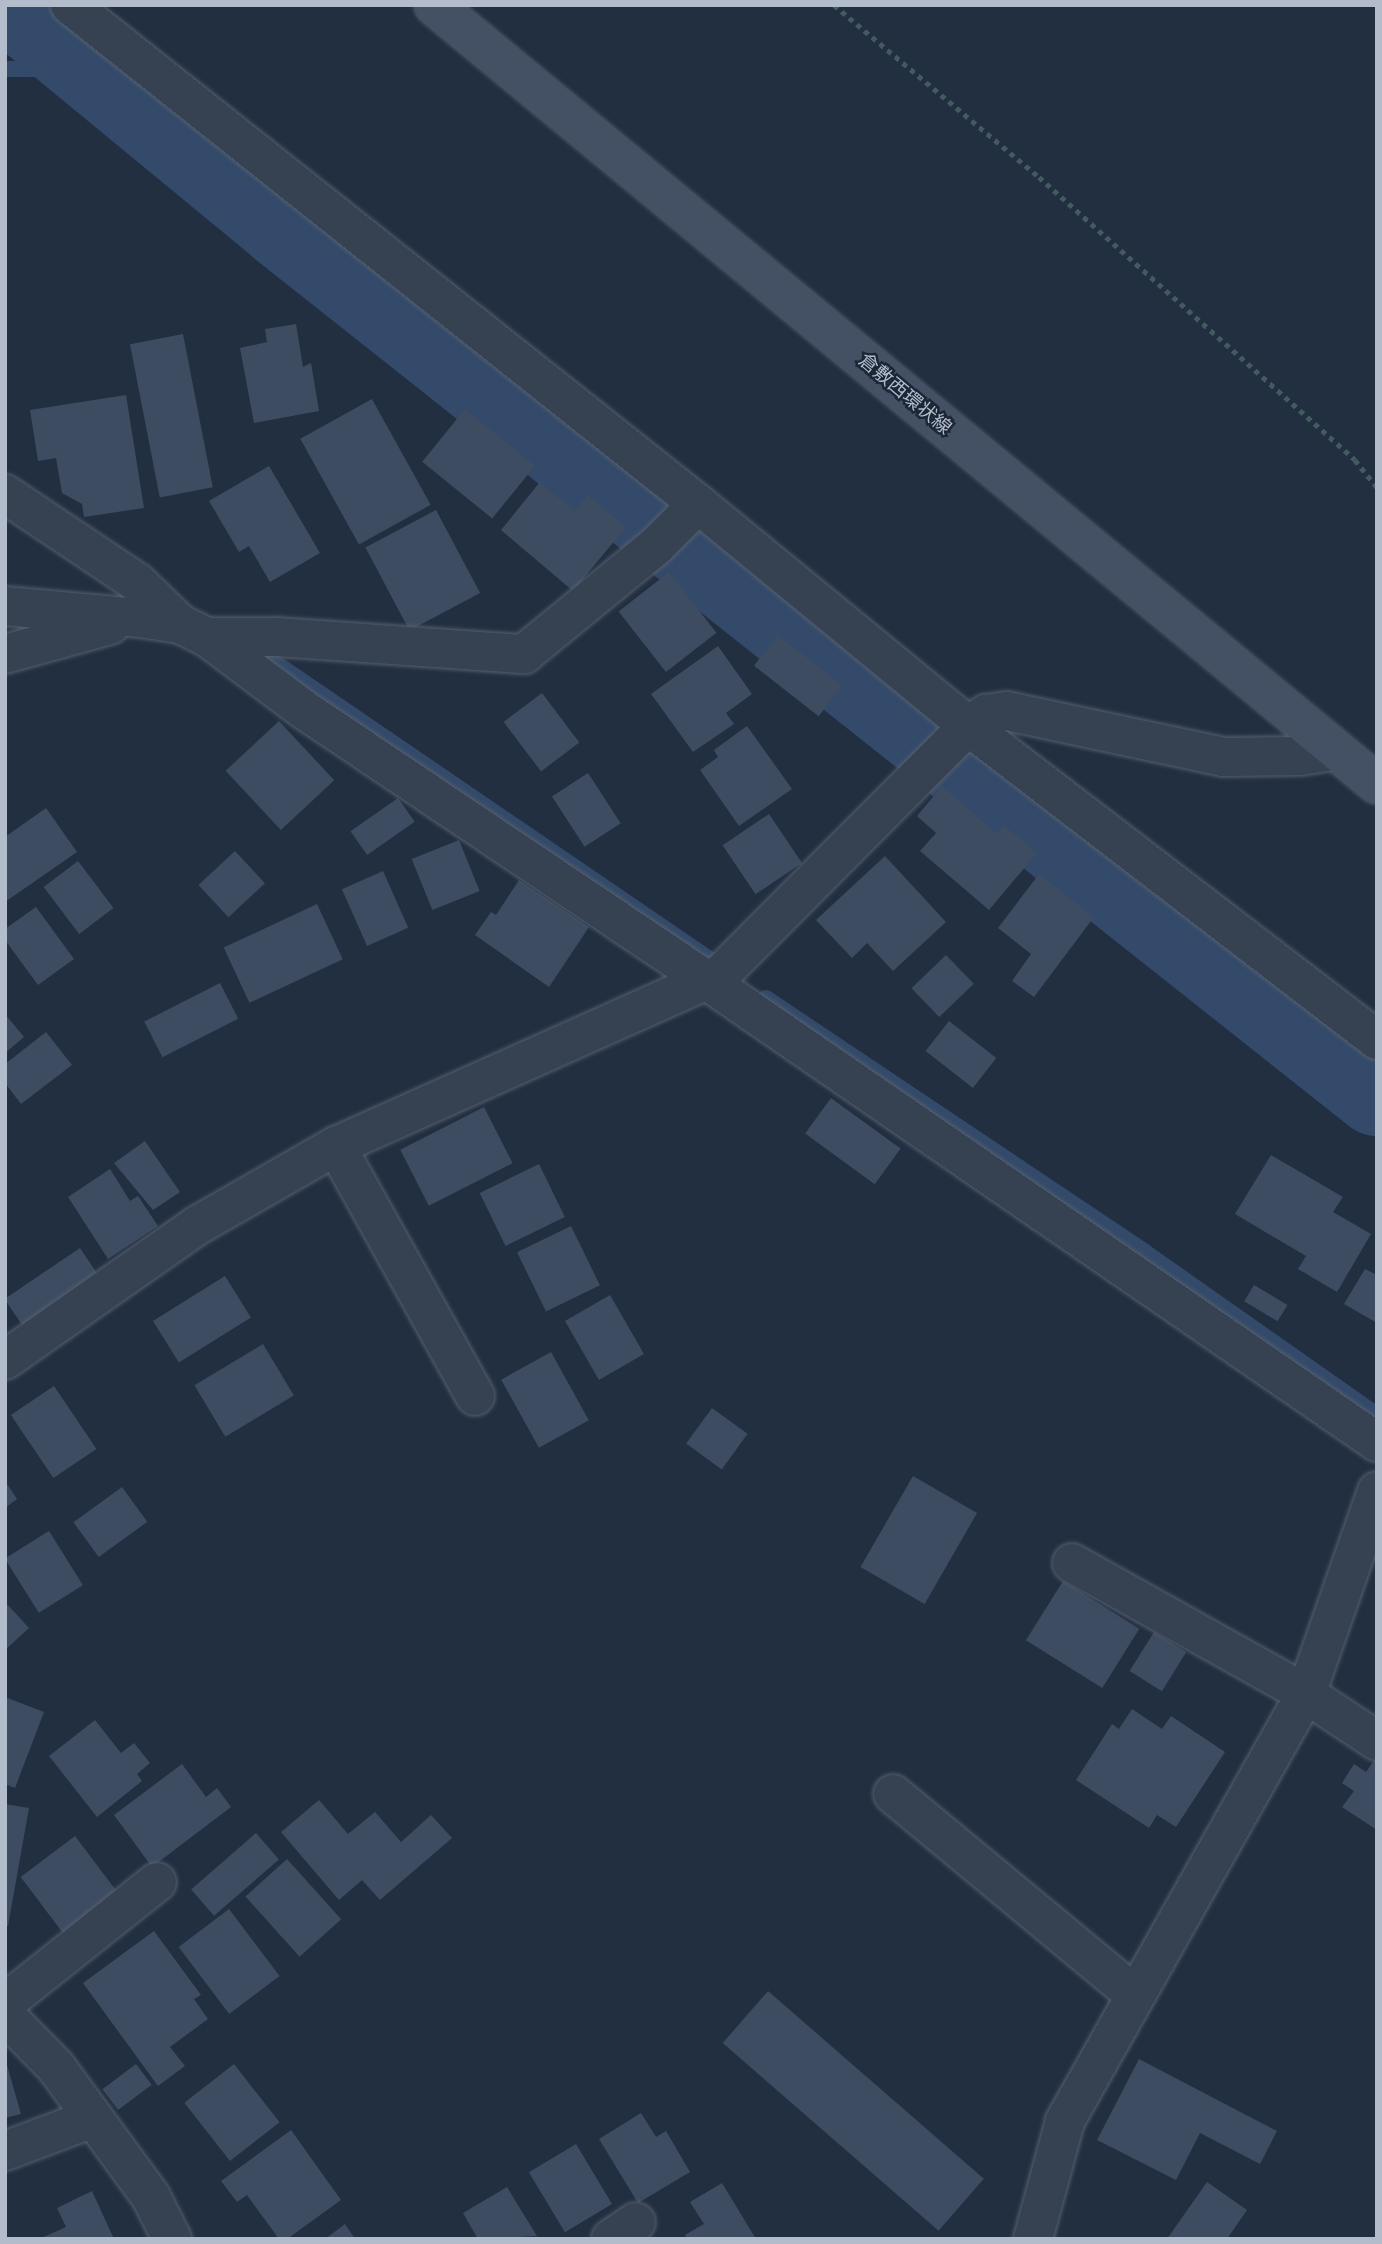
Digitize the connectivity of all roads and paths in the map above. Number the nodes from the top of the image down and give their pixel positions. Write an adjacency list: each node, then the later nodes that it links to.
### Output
1 (71, 5): 6 (street)
2 (434, 5): 12 (main road, 倉敷西環状線)
3 (834, 5): 4 (path)
4 (1377, 487)
5 (5, 494): 9 (street)
6 (690, 512): 9 (street); 11 (street)
7 (5, 606): 8 (street)
8 (139, 618): 9 (street); 10 (street)
9 (194, 630): 14 (street)
10 (5, 654)
11 (963, 732): 12 (street); 14 (street); 15 (street)
12 (1336, 750): 13 (main road, 倉敷西環状線)
13 (1377, 784)
14 (720, 972): 16 (street); 19 (street)
15 (1377, 1040)
16 (336, 1146): 17 (street); 18 (street)
17 (5, 1360)
18 (475, 1396)
19 (1377, 1442)
20 (1377, 1491): 22 (street)
21 (1072, 1563): 22 (street)
22 (1306, 1694): 23 (street); 26 (street)
23 (1377, 1741)
24 (892, 1794): 26 (street)
25 (157, 1882): 27 (street)
26 (1135, 1995): 32 (street)
27 (5, 2003)
28 (5, 2015): 29 (street)
29 (93, 2118): 30 (street); 31 (street)
30 (5, 2151)
31 (172, 2239)
32 (1033, 2239)

